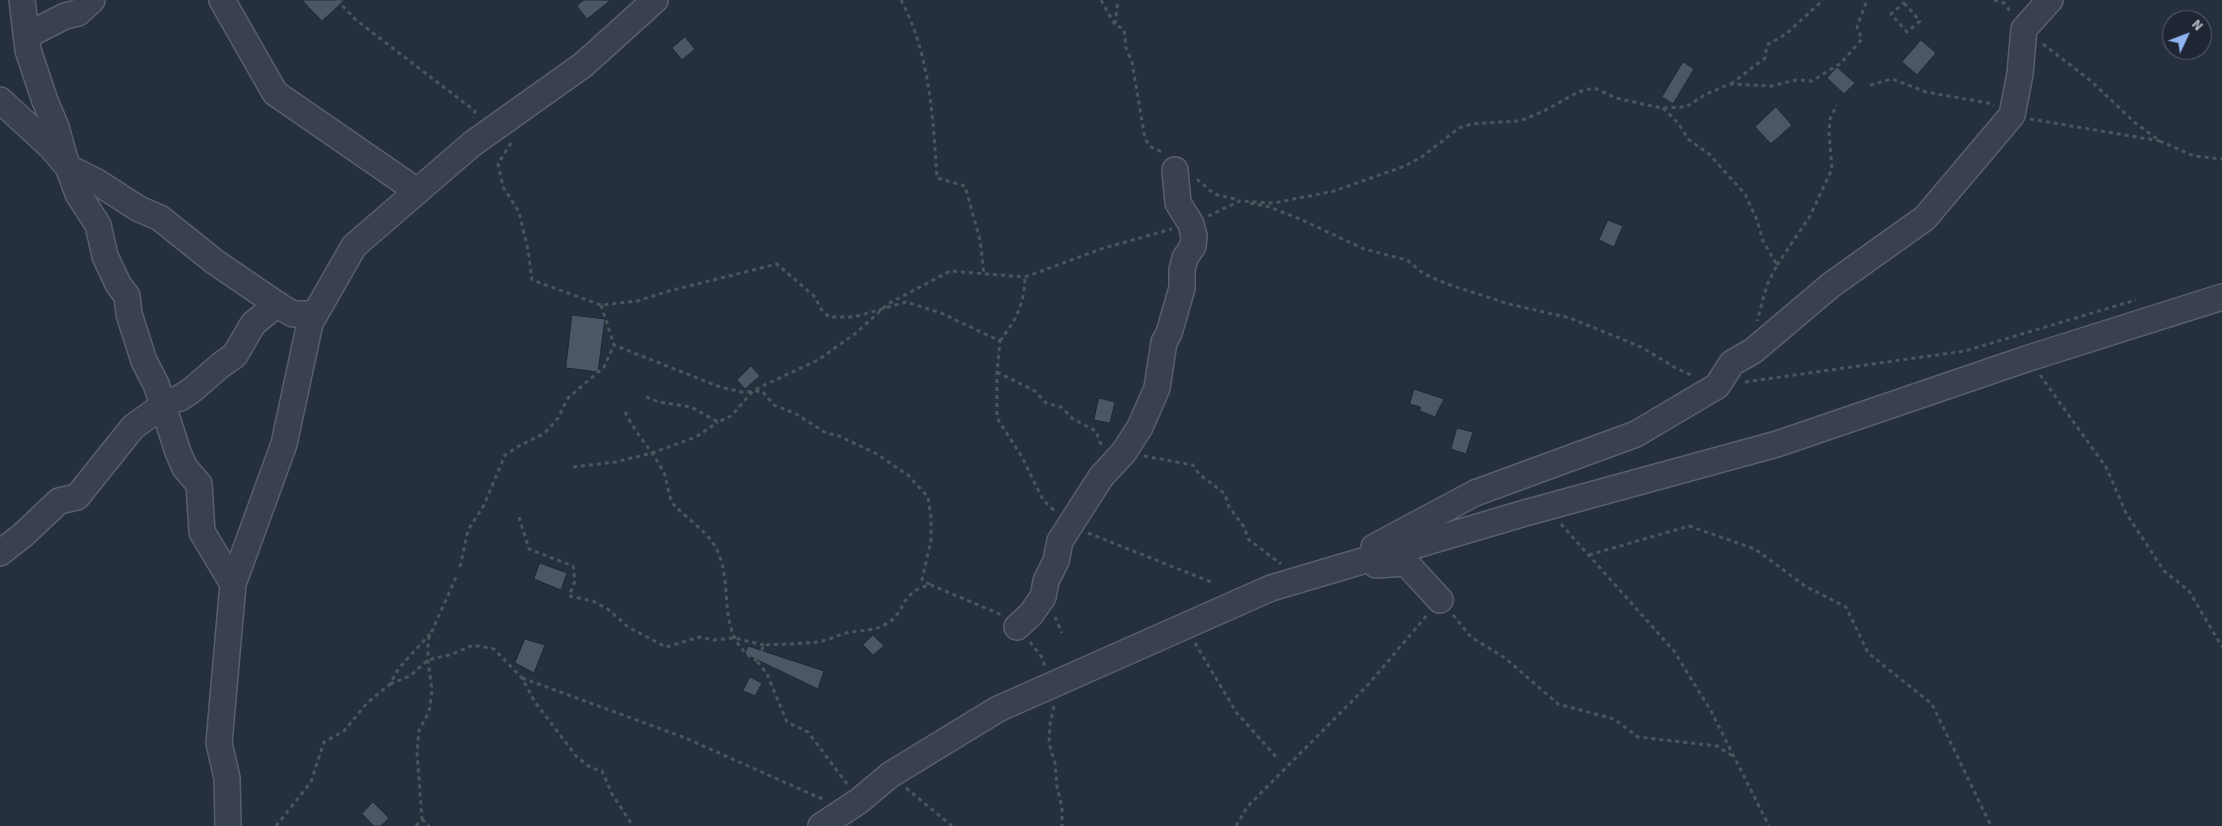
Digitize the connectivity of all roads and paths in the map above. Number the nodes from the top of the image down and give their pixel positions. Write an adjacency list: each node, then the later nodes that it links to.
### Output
1 (22, 0): 16 (street)
2 (92, 0): 16 (street)
3 (222, 0): 26 (street)
4 (337, 0): 22 (path)
5 (655, 0): 22 (street)
6 (901, 0): 30 (path)
7 (1101, 0): 14 (path)
8 (1118, 0): 14 (path)
9 (1823, 0): 17 (path)
10 (1867, 0): 17 (path)
11 (1994, 0): 15 (path)
12 (2050, 0): 15 (street)
13 (1904, 3): 13 (path)
14 (1115, 25): 25 (path)
15 (2024, 29): 23 (path); 40 (street)
16 (26, 36): 24 (street)
17 (1730, 84): 20 (path)
18 (0, 100): 24 (street)
19 (1836, 105): 29 (path)
20 (1662, 108): 27 (path); 29 (path)
21 (514, 138): 35 (path)
22 (472, 144): 26 (street)
23 (2222, 159)
24 (69, 168): 34 (street); 46 (street)
25 (1175, 170): 27 (path); 28 (street)
26 (417, 191): 37 (street)
27 (1240, 201): 28 (path); 43 (path)
28 (1191, 224): 31 (path); 49 (street)
29 (1777, 264): 40 (path)
30 (984, 274): 31 (path); 36 (path)
31 (1025, 277): 38 (path)
32 (2222, 298): 41 (street)
33 (2141, 299): 43 (path)
34 (277, 304): 37 (street); 46 (street)
35 (601, 306): 36 (path); 39 (path)
36 (881, 311): 38 (path); 44 (path)
37 (315, 314): 62 (street)
38 (1000, 340): 42 (path)
39 (614, 345): 44 (path); 57 (path)
40 (1753, 350): 43 (street)
41 (2029, 358): 52 (street); 70 (path)
42 (997, 372): 49 (path); 54 (path)
43 (1717, 386): 58 (street)
44 (754, 390): 48 (path); 63 (path)
45 (646, 397): 48 (path)
46 (163, 406): 55 (street); 62 (street)
47 (625, 412): 50 (path)
48 (718, 422): 50 (path)
49 (1124, 452): 54 (street); 60 (path)
50 (652, 453): 51 (path); 68 (path)
51 (573, 467)
52 (1546, 507): 56 (path); 58 (street)
53 (519, 517): 68 (path)
54 (1070, 525): 61 (path); 66 (street)
55 (0, 553)
56 (1589, 555): 76 (path); 91 (path)
57 (460, 568)
58 (1338, 569): 60 (street); 64 (street)
59 (457, 575): 67 (path)
60 (1302, 579): 65 (street)
61 (1212, 582)
62 (233, 584): 81 (street)
63 (932, 585): 66 (path); 69 (path)
64 (1440, 600): 76 (path); 89 (path)
65 (1185, 625): 75 (street); 77 (path)
66 (1017, 627): 75 (path)
67 (432, 631): 71 (path); 74 (path)
68 (734, 638): 69 (path); 72 (path)
69 (764, 645): 72 (path)
70 (2222, 646)
71 (428, 660): 73 (path); 74 (path); 80 (path)
72 (757, 661): 79 (path)
73 (522, 678): 79 (path); 85 (path)
74 (390, 684): 82 (path)
75 (1052, 684): 78 (street); 88 (path)
76 (1734, 757): 90 (path)
77 (1278, 760)
78 (890, 775): 79 (street); 87 (path)
79 (859, 801): 86 (street)
80 (422, 819): 83 (path); 84 (path)
81 (228, 826)
82 (276, 826)
83 (416, 826)
84 (429, 826)
85 (633, 826)
86 (821, 826)
87 (952, 826)
88 (1062, 826)
89 (1236, 826)
90 (1769, 826)
91 (1990, 826)

